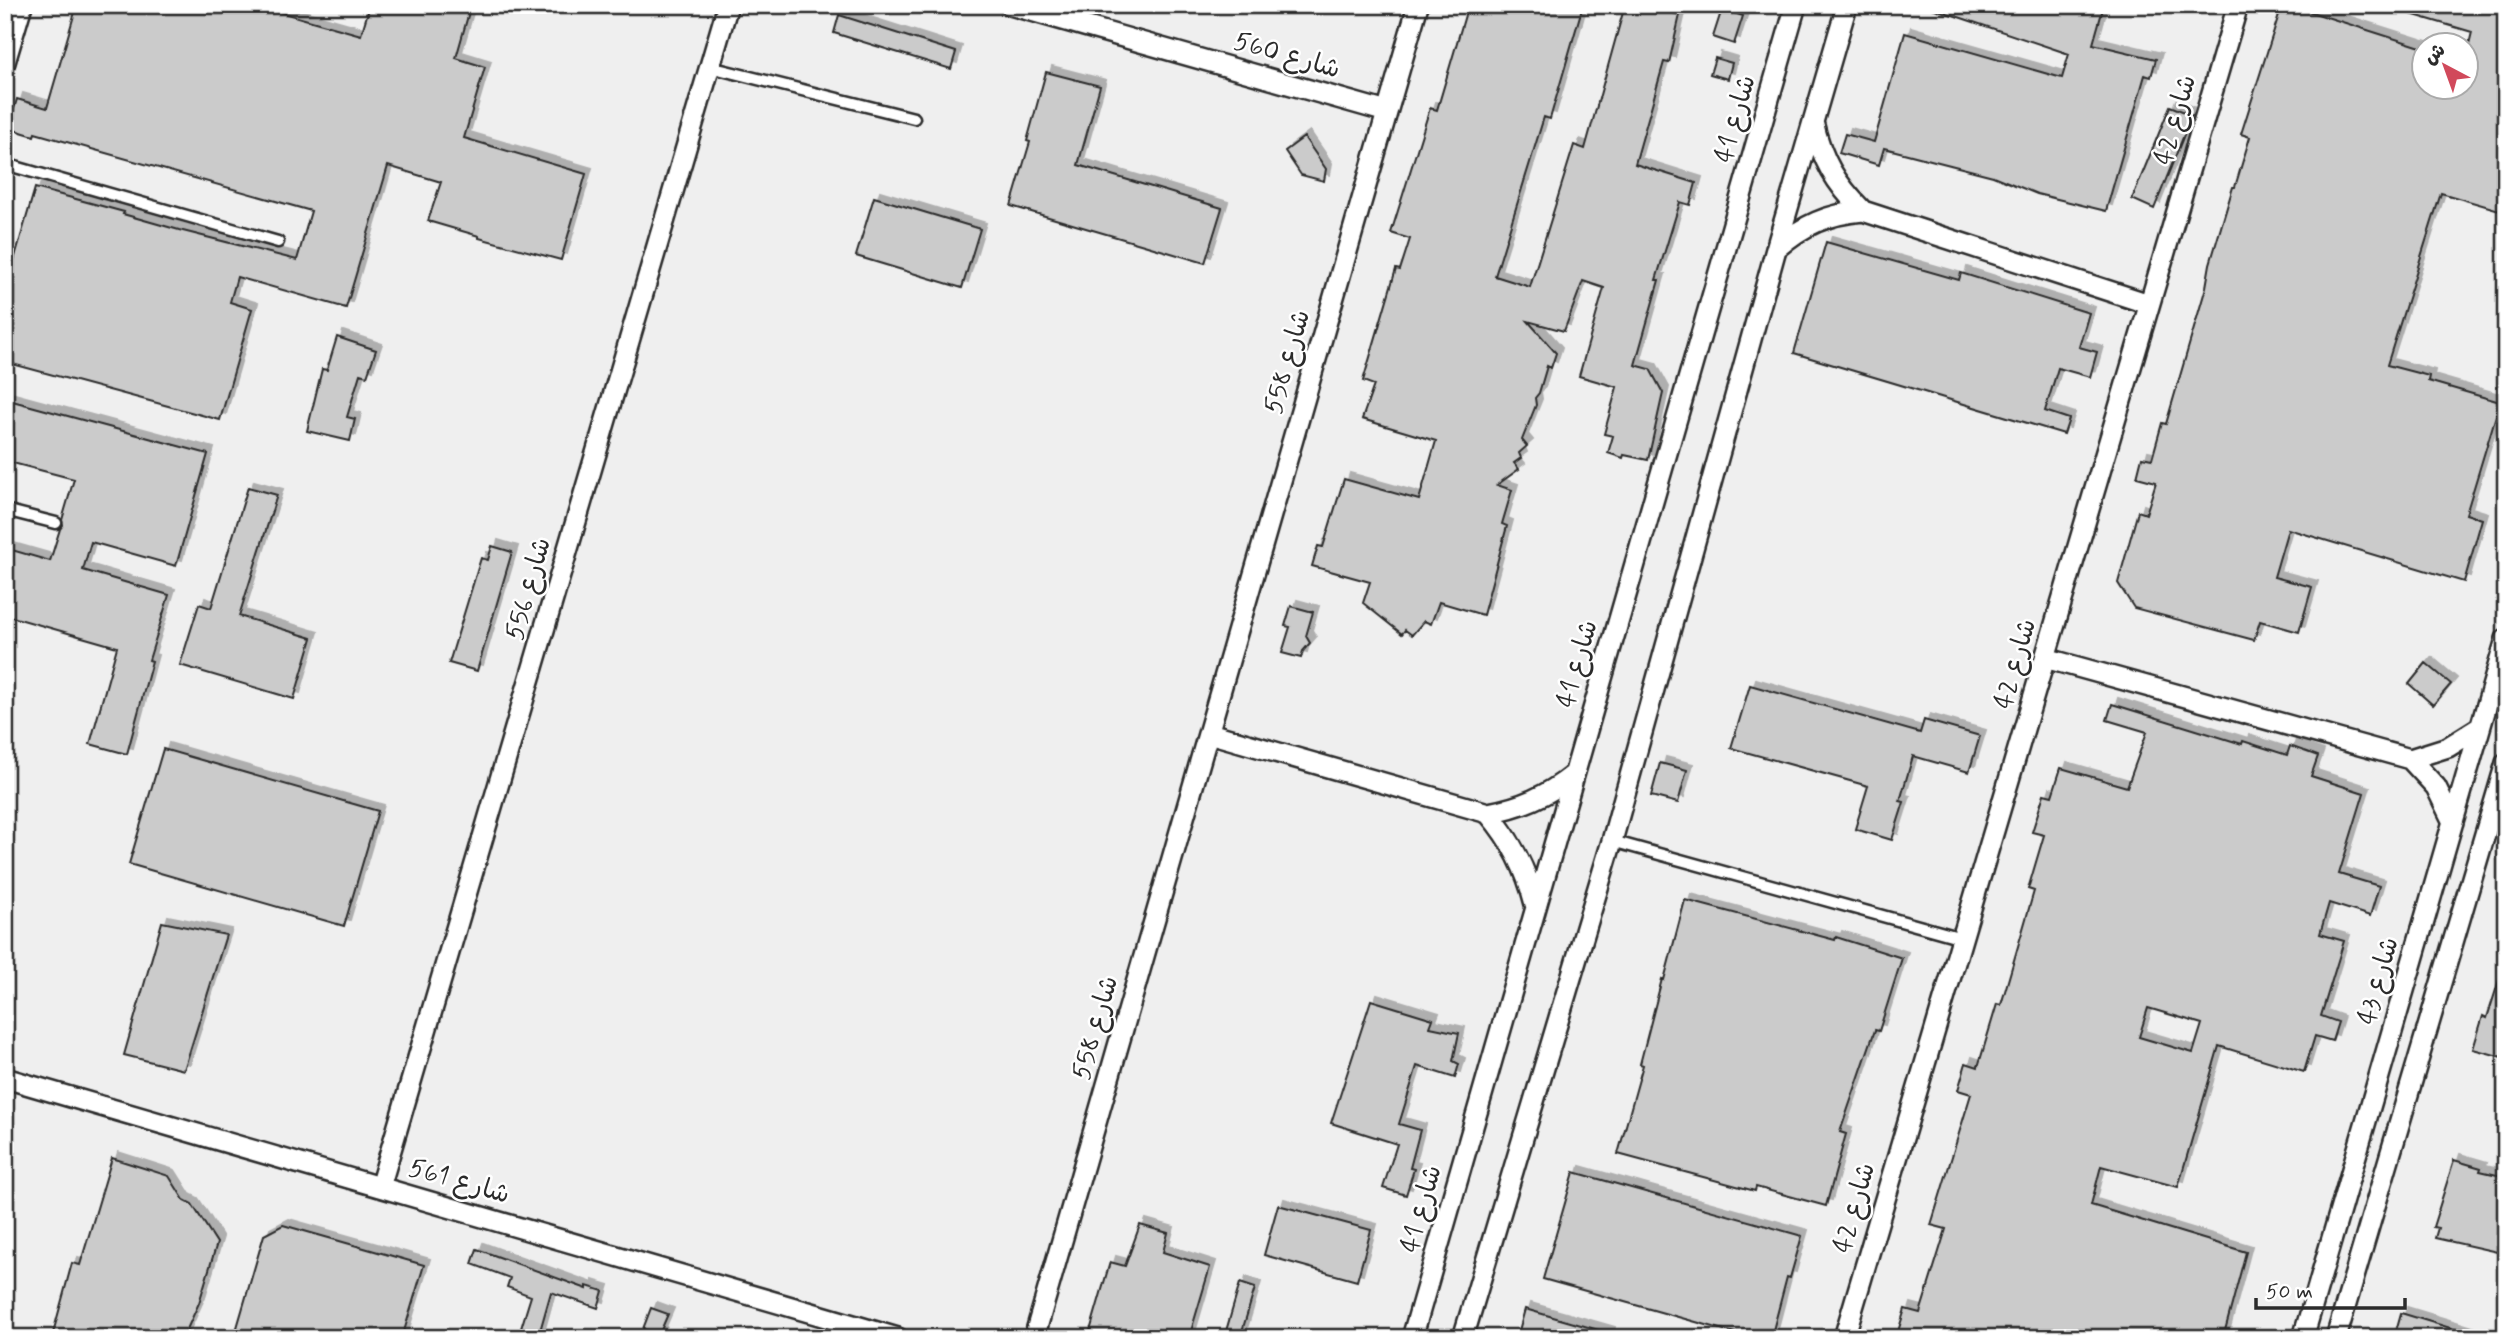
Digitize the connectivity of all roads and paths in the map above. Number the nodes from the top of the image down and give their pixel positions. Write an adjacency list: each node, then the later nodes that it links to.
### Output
1 (728, 5): 10 (street, شارع 556)
2 (1010, 5): 8 (street, شارع 560)
3 (1418, 5): 11 (street, شارع 558)
4 (1796, 5): 27 (street, شارع 41)
5 (1847, 5): 13 (street)
6 (2238, 5): 18 (street, شارع 42)
7 (18, 6): 9 (street)
8 (1031, 8): 11 (street, شارع 560)
9 (5, 62)
10 (710, 67): 12 (lane); 34 (street, شارع 556)
11 (1387, 112): 24 (street, شارع 558)
12 (914, 118)
13 (1813, 121): 15 (street); 17 (street)
14 (5, 164): 16 (lane)
15 (1863, 211): 17 (street); 18 (street)
16 (278, 242)
17 (1776, 249): 30 (street)
18 (2149, 304): 22 (street, شارع 42)
19 (5, 510): 20 (lane)
20 (56, 523)
21 (2506, 639): 23 (street, شارع 43)
22 (2045, 658): 25 (street); 32 (street, شارع 42)
23 (2480, 727): 25 (street); 29 (street, شارع 43)
24 (1209, 733): 28 (street); 36 (street, شارع 558)
25 (2410, 759): 29 (street)
26 (2506, 763): 41 (street)
27 (1573, 775): 28 (street); 31 (street, شارع 41)
28 (1488, 813): 31 (street)
29 (2452, 822): 40 (street, شارع 43)
30 (1612, 841): 32 (lane); 38 (street)
31 (1535, 906): 37 (street, شارع 41)
32 (1962, 938): 39 (street, شارع 42)
33 (5, 1078): 34 (street, شارع 561)
34 (380, 1187): 35 (street, شارع 561)
35 (898, 1338)
36 (1034, 1338)
37 (1412, 1338)
38 (1463, 1338)
39 (1844, 1338)
40 (2303, 1338)
41 (2336, 1338)

